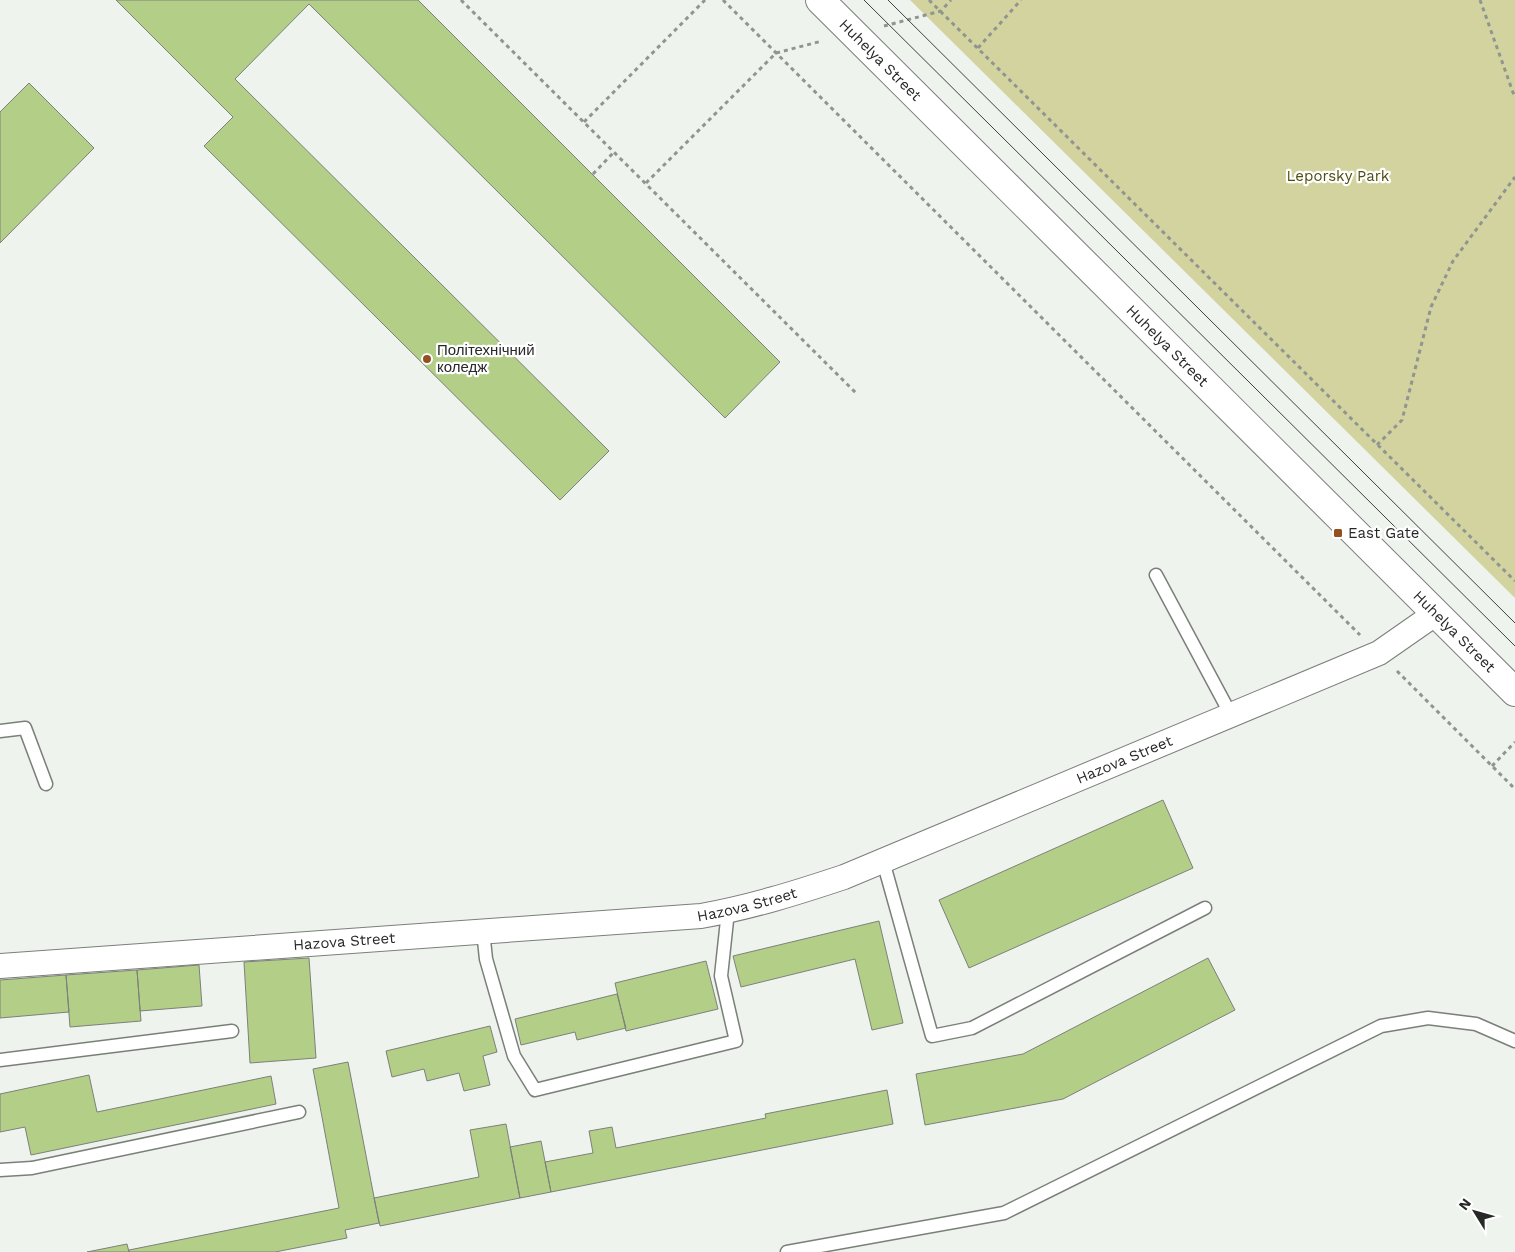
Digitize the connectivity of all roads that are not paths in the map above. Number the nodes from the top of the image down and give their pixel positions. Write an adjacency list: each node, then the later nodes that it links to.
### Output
1 (820, 0): 3 (street, Huhelya Street)
2 (1156, 576): 5 (lane)
3 (1435, 614): 4 (street, Huhelya Street); 5 (street, Hazova Street)
4 (1515, 692)
5 (1231, 715): 8 (street, Hazova Street)
6 (0, 731): 7 (lane)
7 (46, 784)
8 (883, 861): 9 (lane); 10 (street, Hazova Street)
9 (1206, 908)
10 (728, 911): 11 (street, Hazova Street); 11 (lane)
11 (483, 931): 12 (street, Hazova Street)
12 (0, 966)
13 (232, 1031): 15 (lane)
14 (1515, 1041): 18 (lane)
15 (0, 1060)
16 (299, 1112): 17 (lane)
17 (0, 1170)
18 (787, 1252)

